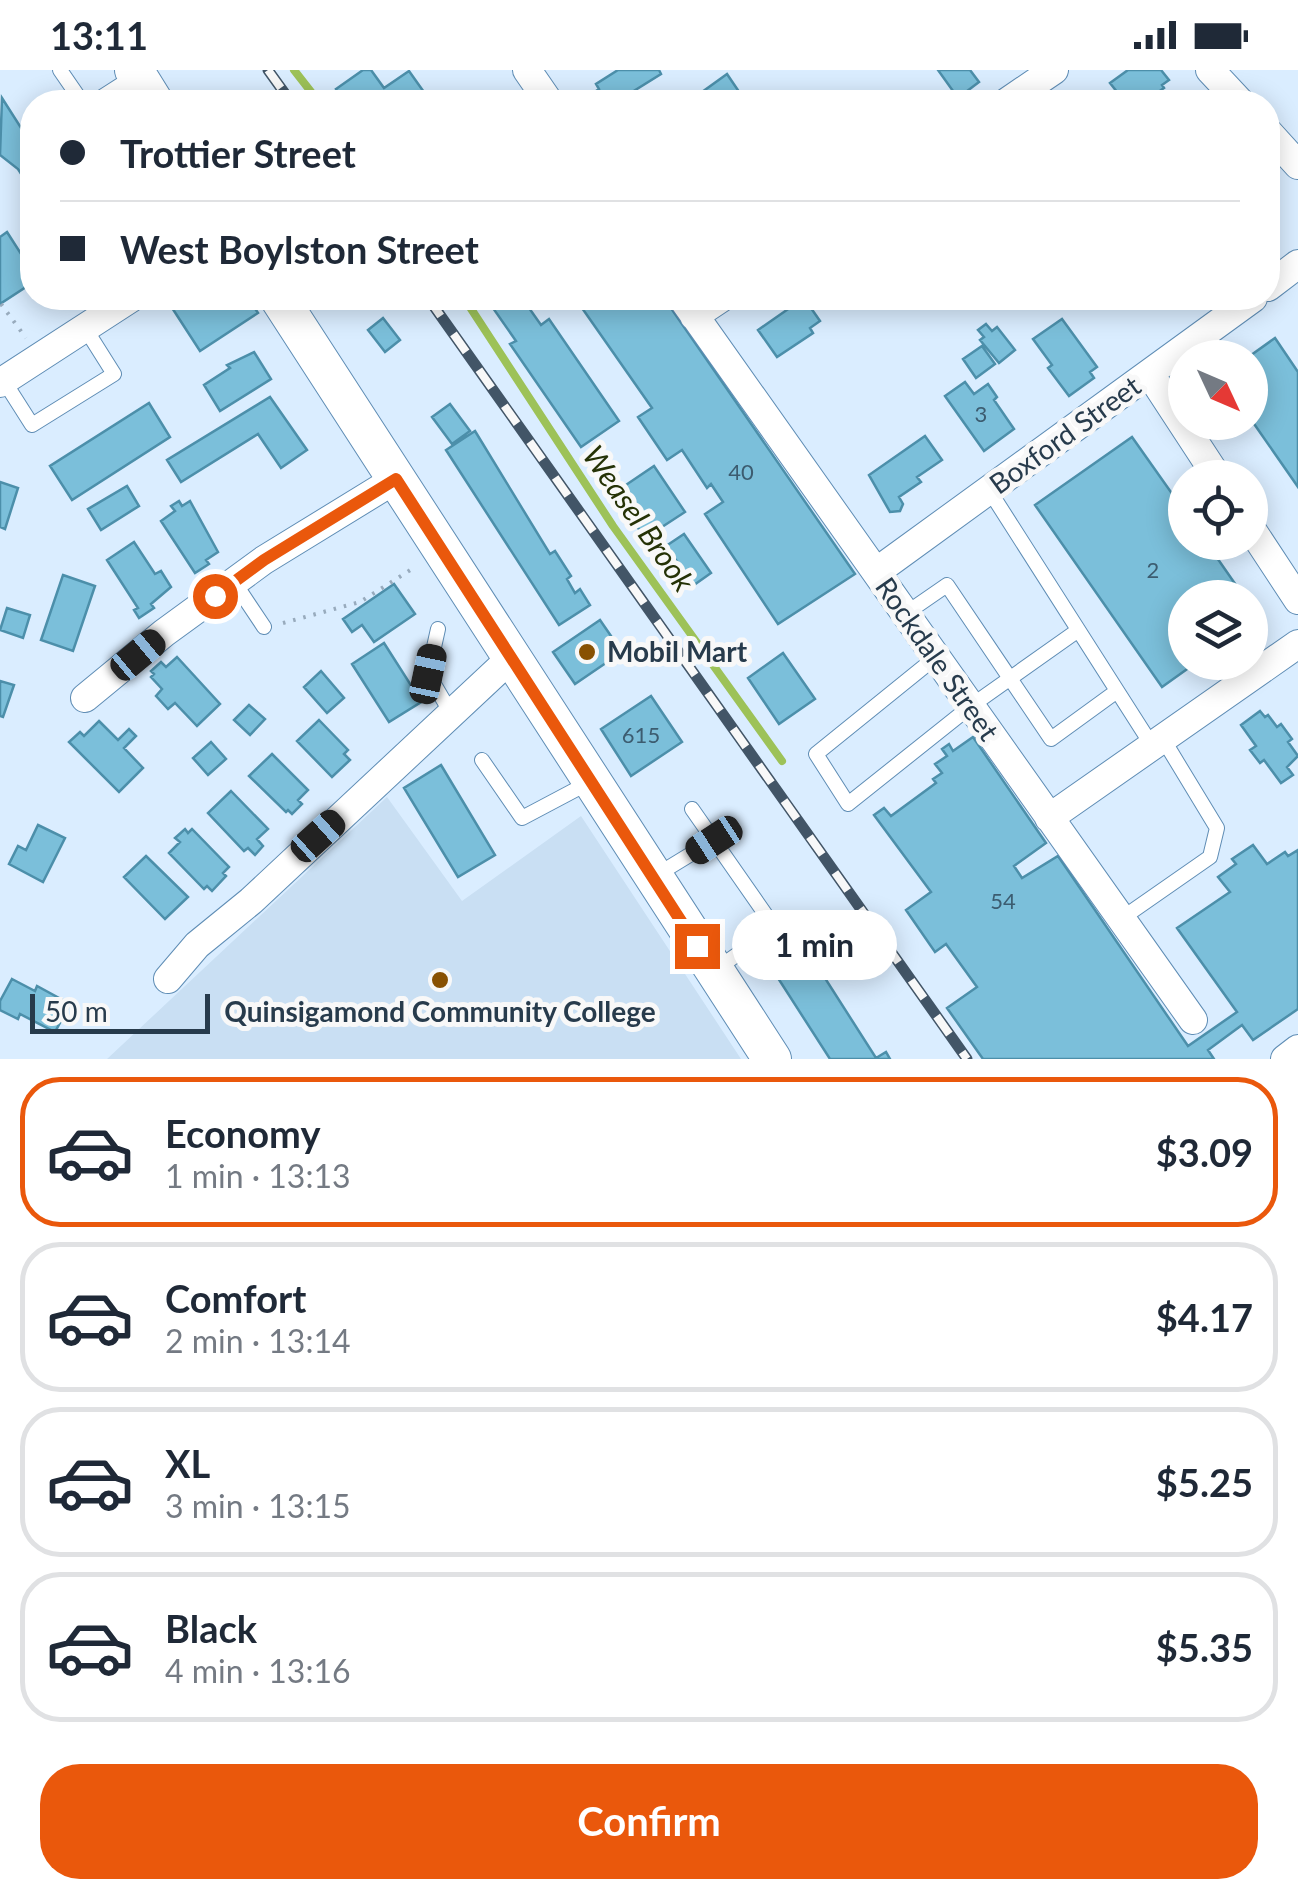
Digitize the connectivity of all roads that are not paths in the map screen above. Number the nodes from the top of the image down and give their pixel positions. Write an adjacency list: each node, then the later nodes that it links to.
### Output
1 (1054, 70): 3 (street)
2 (1210, 70): 4 (street)
3 (1025, 90)
4 (1229, 90)
5 (1280, 145): 6 (street)
6 (1298, 165)
7 (113, 310): 11 (street)
8 (288, 310): 15 (main road)
9 (690, 310): 18 (street, Rockdale Street)
10 (1237, 310): 12 (street, Boxford Street)
11 (85, 328): 13 (street); 13 (lane)
12 (1150, 374): 14 (street); 16 (street, Boxford Street)
13 (2, 382)
14 (1206, 460)
15 (396, 479): 19 (street); 27 (main road)
16 (989, 490): 18 (street, Boxford Street); 24 (lane)
17 (1268, 554): 20 (street)
18 (876, 572): 21 (street, Rockdale Street)
19 (234, 582): 22 (lane); 30 (street)
20 (1298, 600)
21 (906, 614): 26 (street, Rockdale Street); 28 (lane)
22 (264, 627)
23 (438, 629): 32 (lane)
24 (1077, 631): 28 (lane); 29 (lane)
25 (1298, 644): 33 (street)
26 (936, 657): 31 (street, Rockdale Street); 31 (lane)
27 (511, 658): 32 (street); 35 (main road)
28 (1009, 678): 29 (lane); 31 (lane)
29 (1118, 691): 33 (lane)
30 (85, 698)
31 (971, 706): 37 (street, Rockdale Street)
32 (451, 713): 42 (street)
33 (1158, 743): 37 (street); 40 (lane)
34 (482, 760): 35 (lane)
35 (591, 782): 39 (main road)
36 (692, 809): 38 (lane)
37 (1050, 818): 40 (street, Rockdale Street)
38 (714, 840): 39 (lane); 41 (lane)
39 (652, 878): 41 (main road)
40 (1121, 919): 43 (street, Rockdale Street)
41 (714, 971): 45 (main road)
42 (168, 979)
43 (1193, 1020)
44 (1298, 1049): 46 (street)
45 (772, 1059)
46 (1285, 1059)

